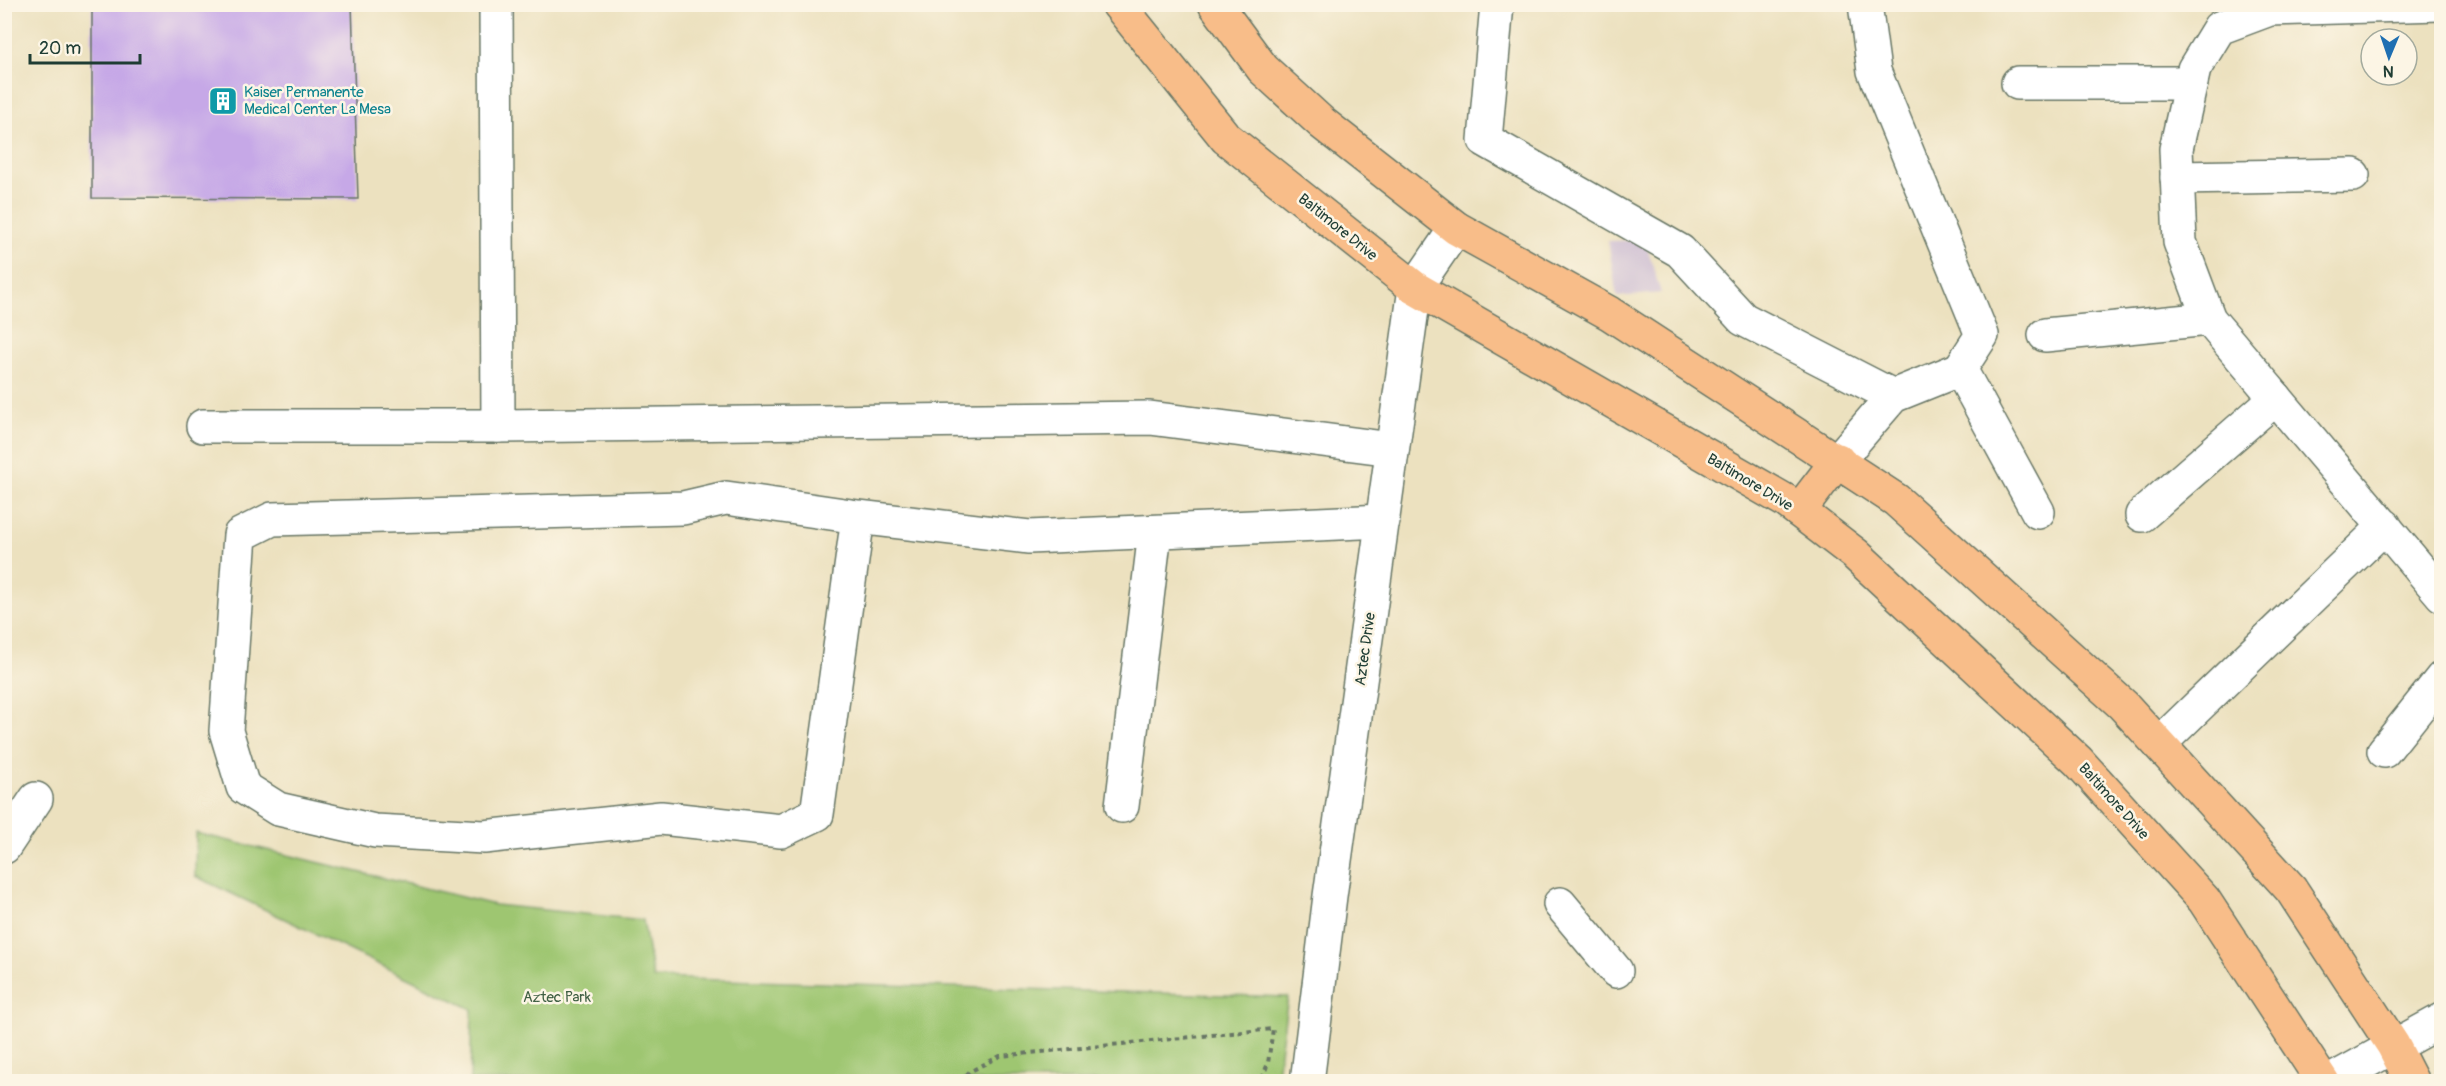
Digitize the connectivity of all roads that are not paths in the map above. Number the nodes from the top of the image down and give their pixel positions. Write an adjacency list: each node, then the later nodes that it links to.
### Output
1 (496, 4): 19 (street)
2 (1118, 4): 12 (main road, Baltimore Drive)
3 (1215, 4): 11 (main road)
4 (1497, 4): 16 (street)
5 (1865, 4): 15 (street)
6 (2439, 4): 8 (street)
7 (2018, 83): 8 (street)
8 (2191, 83): 10 (street)
9 (2353, 175): 10 (street)
10 (2177, 178): 13 (street)
11 (1456, 228): 12 (street, Aztec Drive); 21 (main road)
12 (1415, 288): 20 (street, Aztec Drive); 22 (main road, Baltimore Drive)
13 (2209, 319): 14 (street); 17 (street)
14 (2045, 335)
15 (1960, 369): 16 (street); 23 (street)
16 (1893, 396): 21 (street)
17 (2276, 398): 24 (street); 27 (street)
18 (203, 426): 19 (street)
19 (498, 426): 20 (street)
20 (1392, 450): 26 (street, Aztec Drive)
21 (1838, 460): 22 (main road); 31 (main road)
22 (1799, 511): 41 (main road, Baltimore Drive)
23 (2038, 512)
24 (2142, 515)
25 (858, 517): 25 (street); 28 (street)
26 (1383, 521): 28 (street); 40 (street, Aztec Drive)
27 (2385, 526): 29 (street); 31 (street)
28 (1155, 532): 34 (street)
29 (2442, 595)
30 (2442, 678): 32 (street)
31 (2159, 744): 39 (main road)
32 (2384, 751)
33 (36, 798): 35 (street)
34 (1122, 806)
35 (4, 847)
36 (1560, 904): 37 (street)
37 (1616, 971)
38 (2442, 1020): 39 (street)
39 (2393, 1045): 42 (street); 43 (main road)
40 (1307, 1082)
41 (2323, 1082)
42 (2329, 1082)
43 (2412, 1082)

